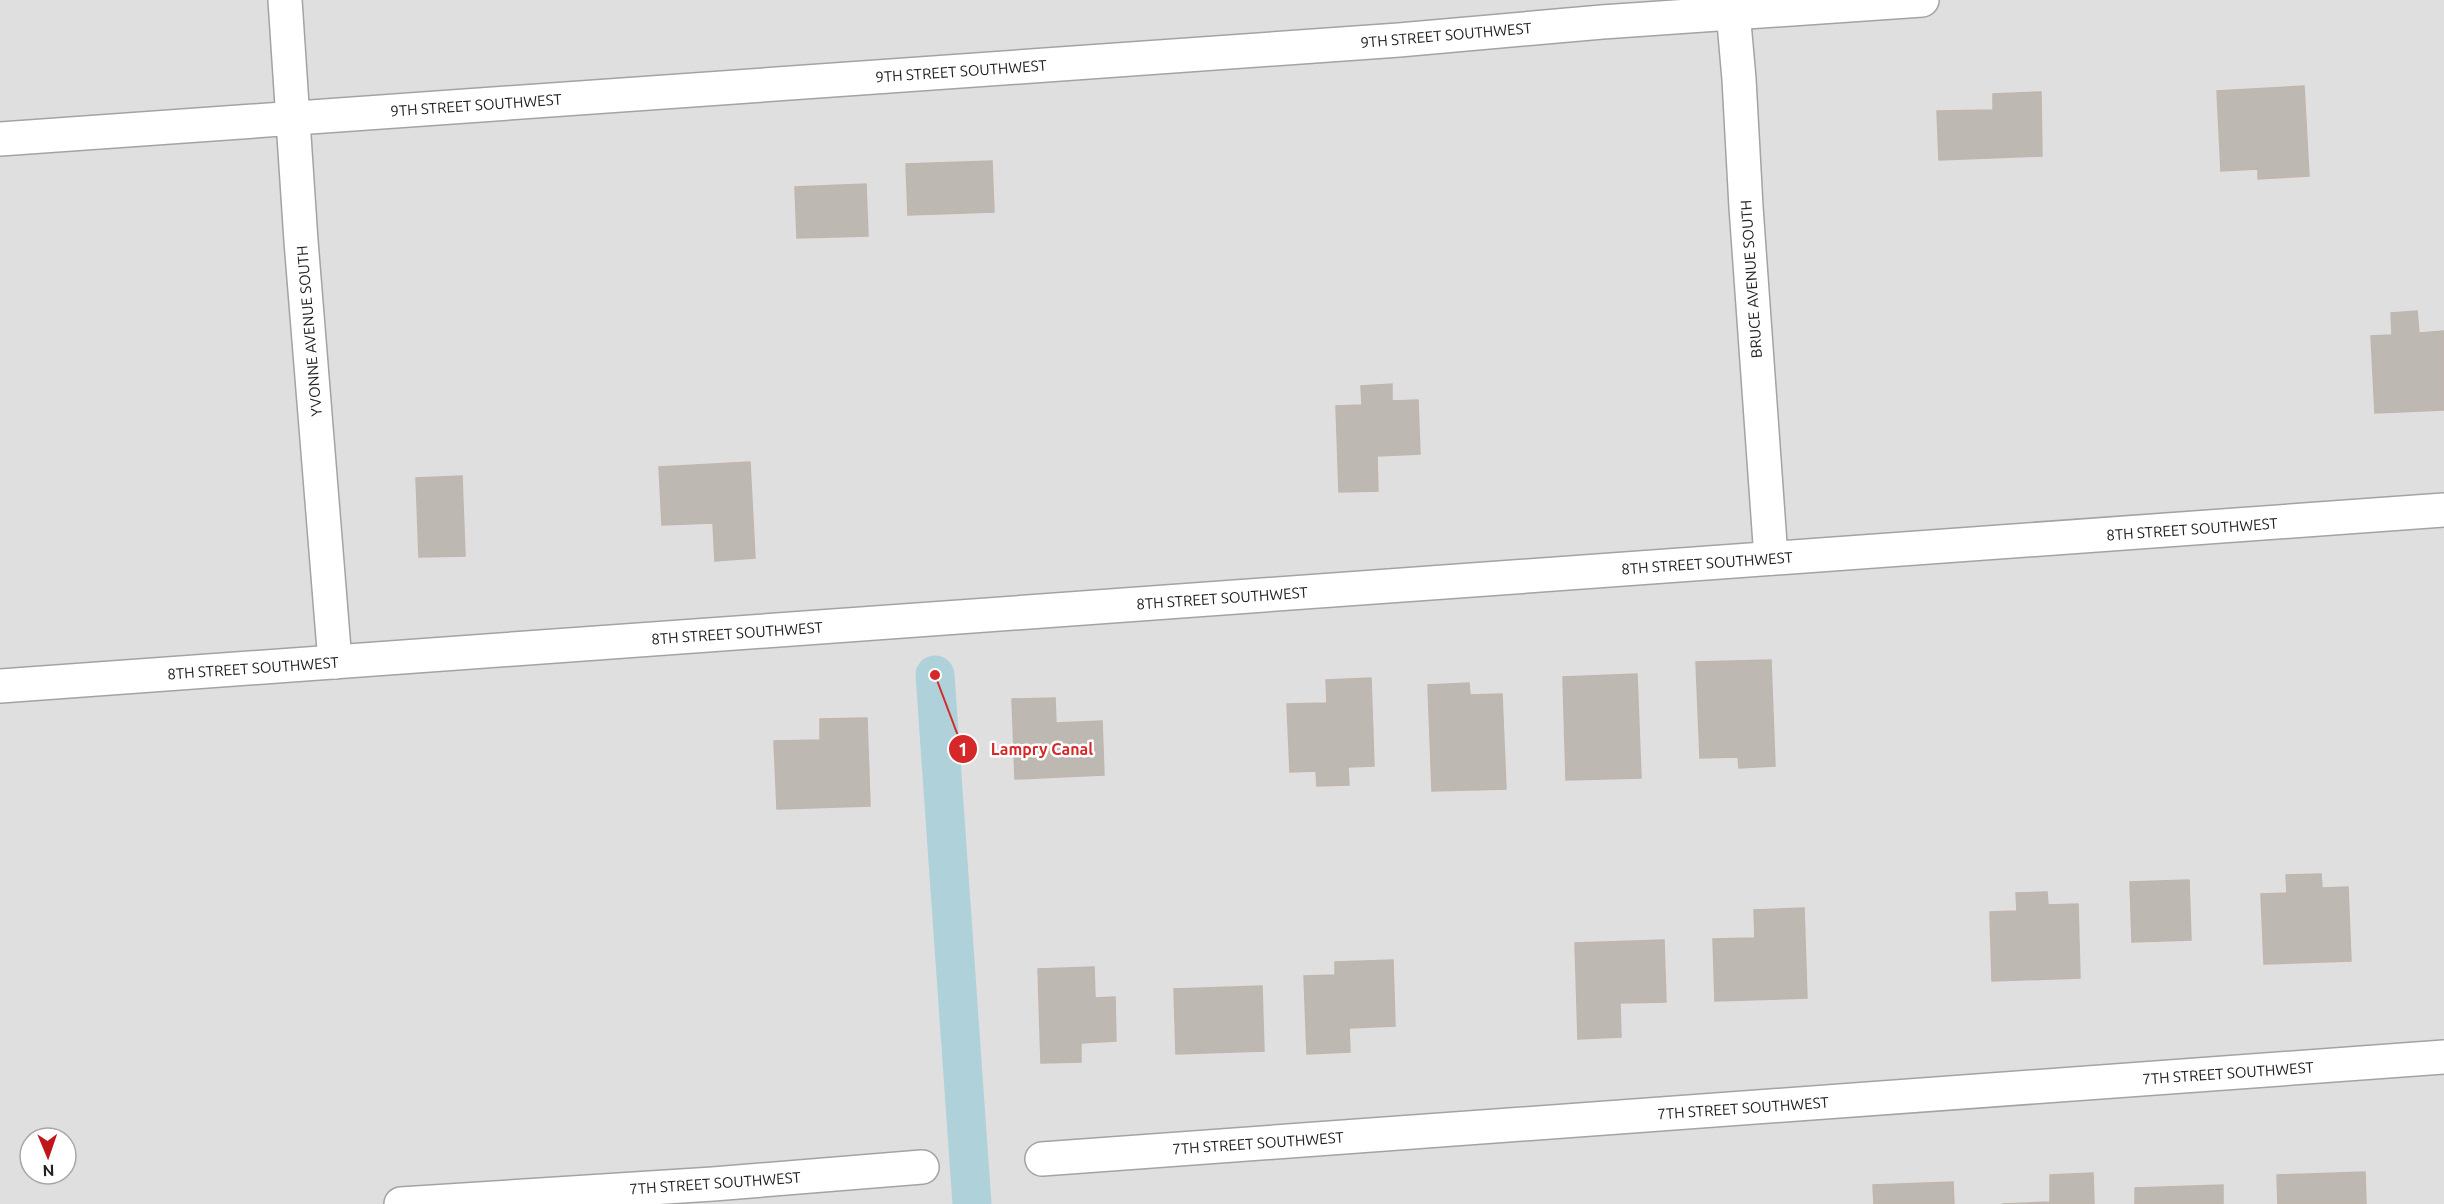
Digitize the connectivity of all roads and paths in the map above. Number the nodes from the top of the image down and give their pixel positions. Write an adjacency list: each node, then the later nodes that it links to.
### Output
1 (285, 0): 4 (street, YVONNE AVENUE SOUTH)
2 (1922, 0): 3 (street, 9TH STREET SOUTHWEST)
3 (1732, 7): 4 (street, 9TH STREET SOUTHWEST); 7 (street, BRUCE AVENUE SOUTH)
4 (294, 118): 5 (street, 9TH STREET SOUTHWEST); 8 (street, YVONNE AVENUE SOUTH)
5 (0, 139)
6 (2444, 510): 7 (street, 8TH STREET SOUTHWEST)
7 (1771, 558): 8 (street, 8TH STREET SOUTHWEST)
8 (335, 662): 9 (street, 8TH STREET SOUTHWEST)
9 (0, 686)
10 (2444, 1057): 11 (street, 7TH STREET SOUTHWEST)
11 (1042, 1159)
12 (922, 1167): 13 (street, 7TH STREET SOUTHWEST)
13 (401, 1204)

